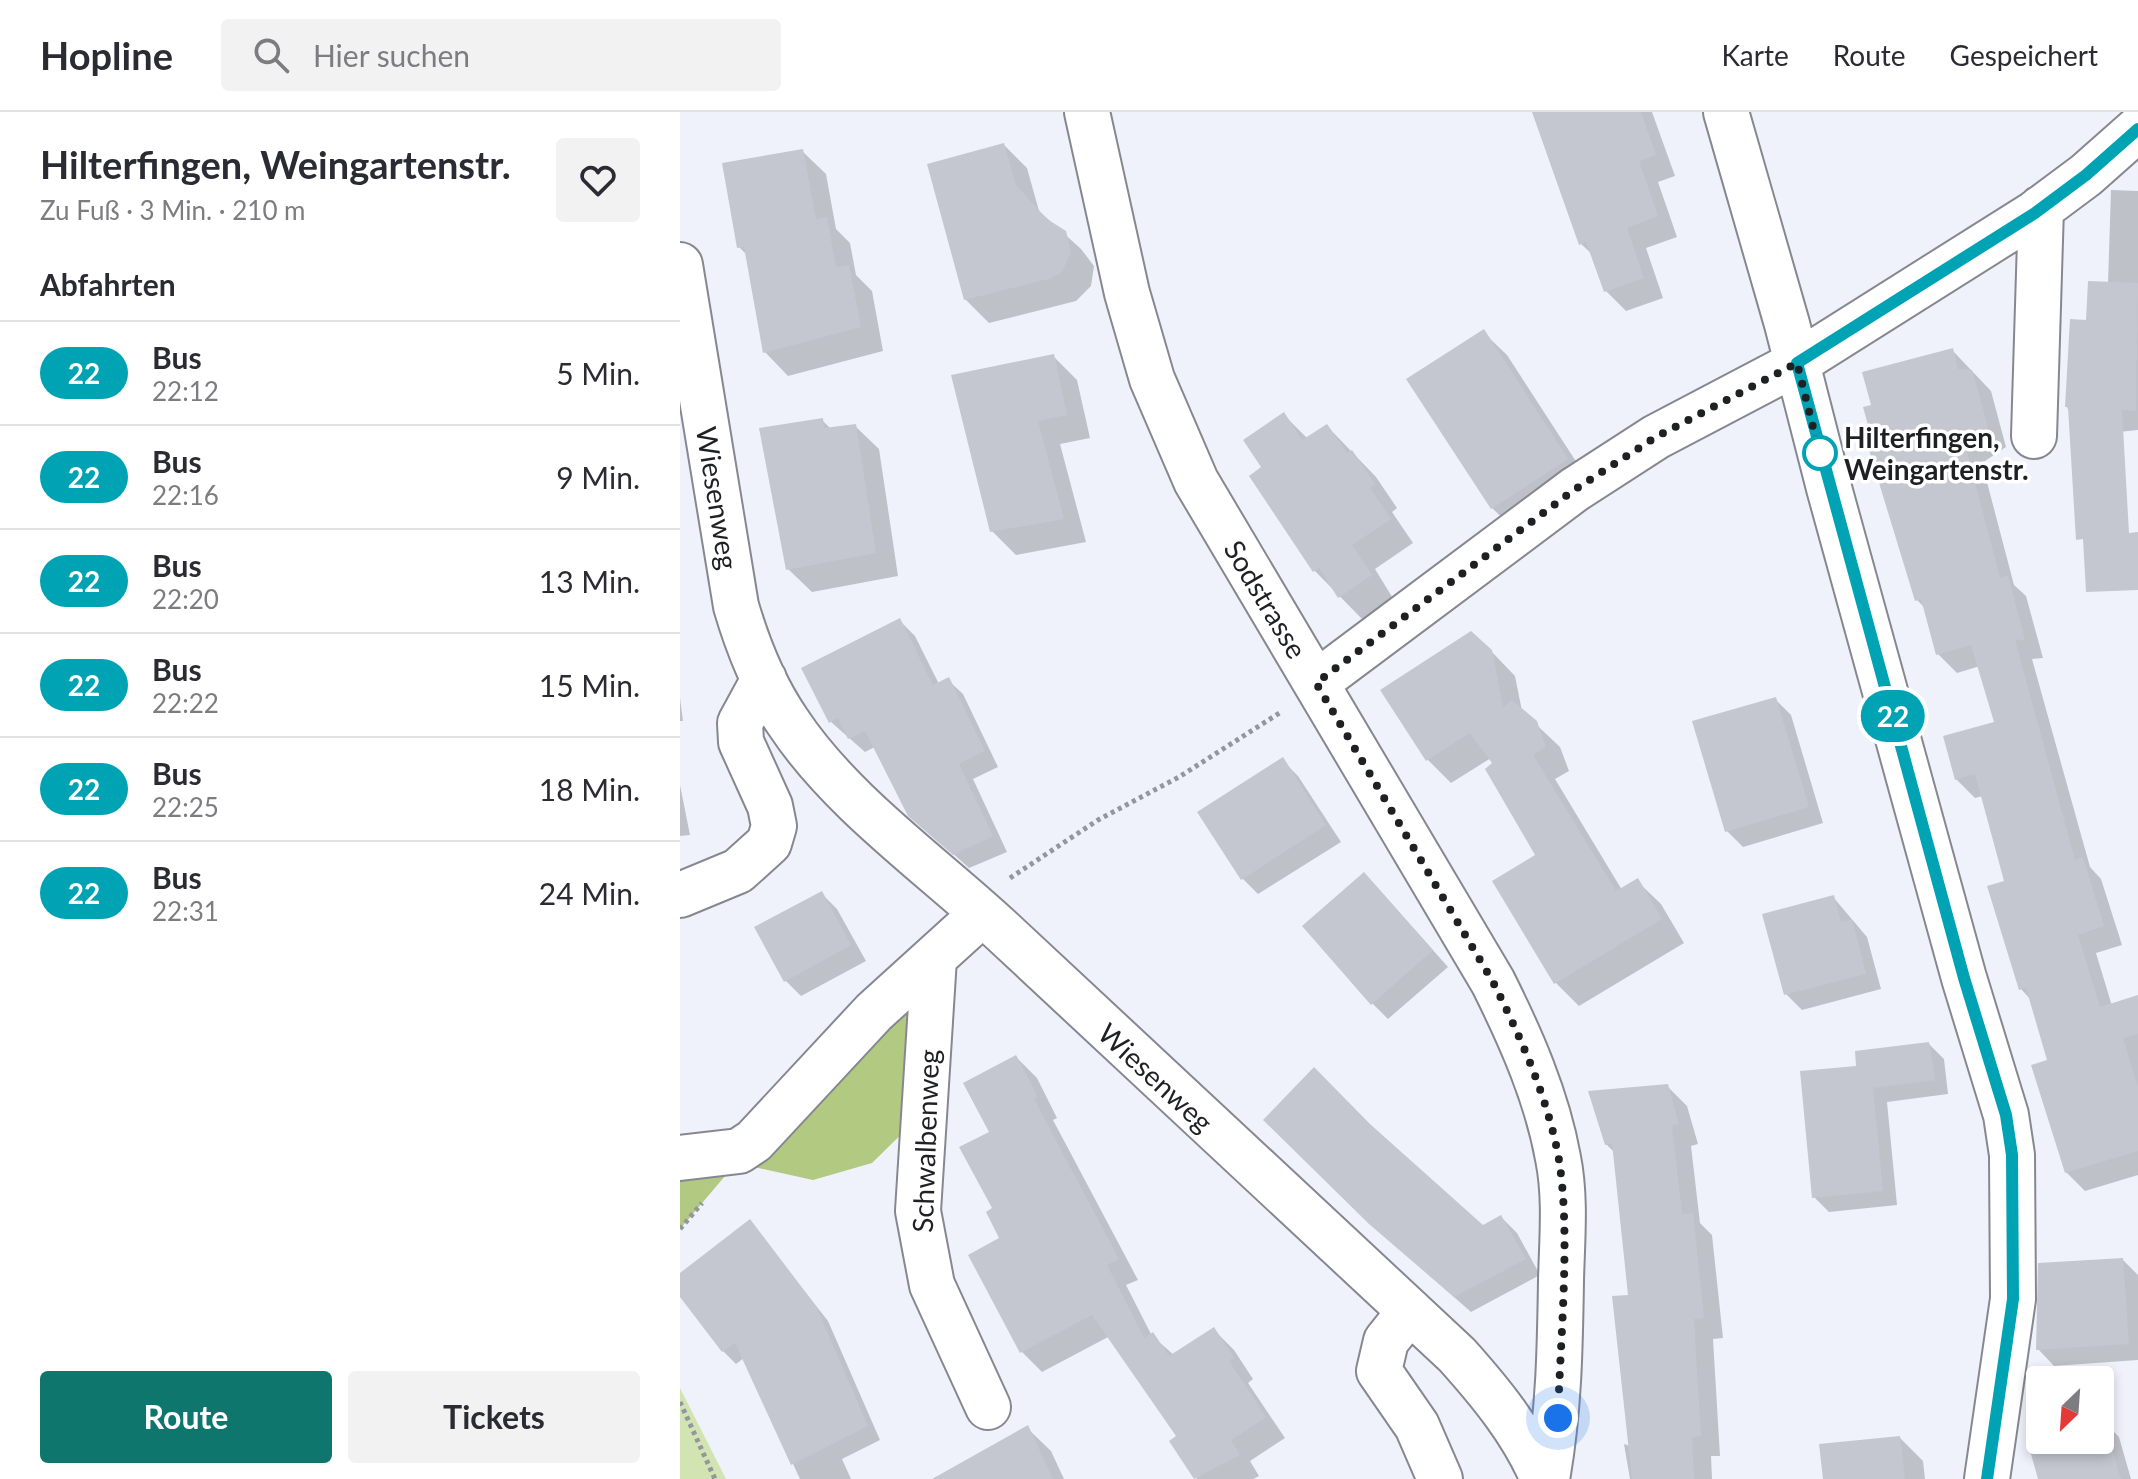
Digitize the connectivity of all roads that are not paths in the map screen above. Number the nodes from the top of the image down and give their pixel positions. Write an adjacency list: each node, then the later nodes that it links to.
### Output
1 (1087, 112): 9 (street, Sodstrasse)
2 (1726, 112): 6 (street)
3 (2138, 129): 4 (street)
4 (2041, 208): 6 (street); 7 (street)
5 (680, 265): 8 (street, Wiesenweg)
6 (1797, 363): 9 (street); 18 (street)
7 (2034, 436)
8 (764, 679): 10 (street); 11 (street, Wiesenweg)
9 (1317, 685): 17 (street, Sodstrasse)
10 (680, 895)
11 (982, 914): 12 (street); 14 (street, Wiesenweg)
12 (934, 958): 13 (street); 15 (street, Schwalbenweg)
13 (680, 1158)
14 (1410, 1311): 16 (street); 17 (street, Wiesenweg)
15 (988, 1407)
16 (1440, 1479)
17 (1545, 1479)
18 (1987, 1479)

